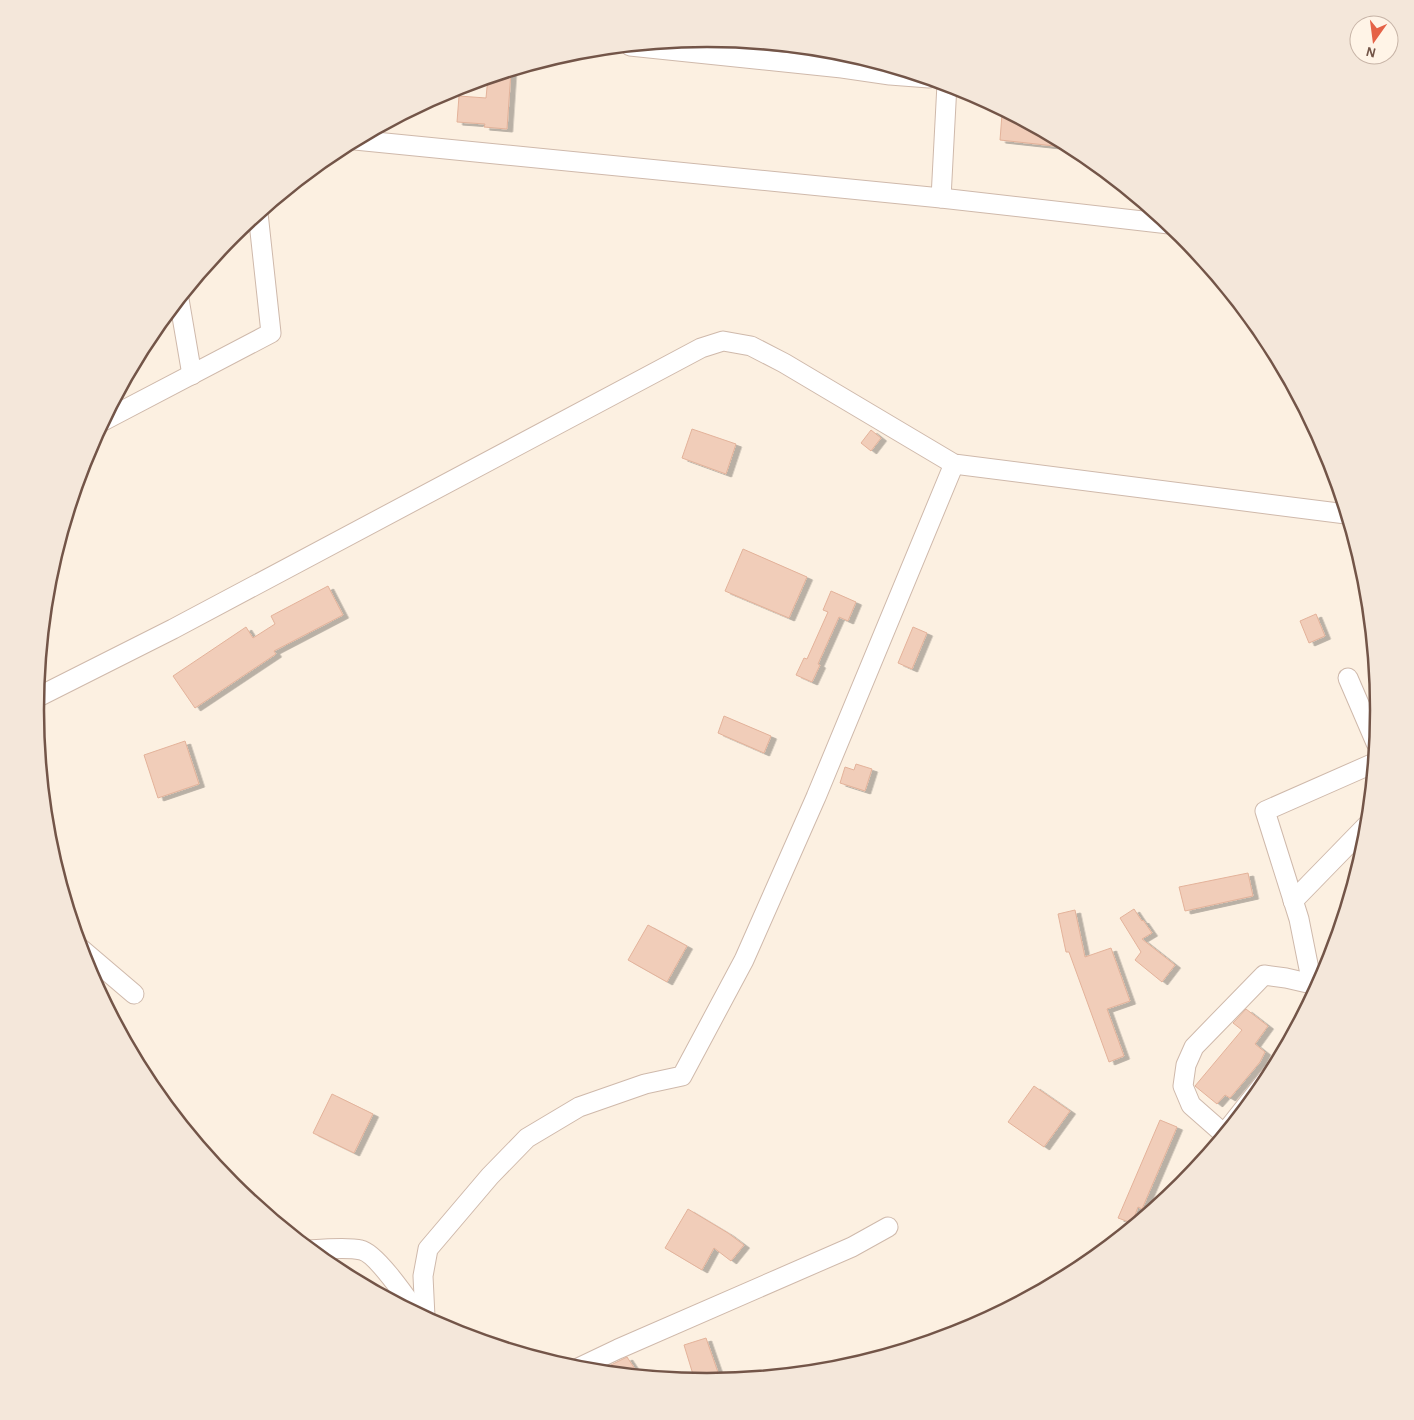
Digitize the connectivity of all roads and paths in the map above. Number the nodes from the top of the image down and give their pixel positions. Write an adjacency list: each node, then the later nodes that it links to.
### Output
1 (694, 47): 2 (street)
2 (781, 54): 3 (street)
3 (884, 71)
4 (947, 92): 6 (street)
5 (367, 141): 6 (street)
6 (941, 198): 8 (street)
7 (259, 221): 10 (street)
8 (1156, 223)
9 (180, 307): 10 (street)
10 (192, 375): 11 (street)
11 (114, 414)
12 (954, 464): 13 (street); 15 (street); 28 (street)
13 (1340, 513)
14 (1348, 678): 16 (street)
15 (44, 694)
16 (1370, 728)
17 (1368, 767): 19 (street)
18 (1359, 833): 19 (street)
19 (1293, 901): 21 (street)
20 (92, 958): 23 (street)
21 (1313, 980)
22 (1310, 985): 24 (street)
23 (134, 994)
24 (1220, 1130)
25 (888, 1227): 29 (street)
26 (321, 1249): 27 (street)
27 (410, 1303)
28 (425, 1310)
29 (589, 1363)

